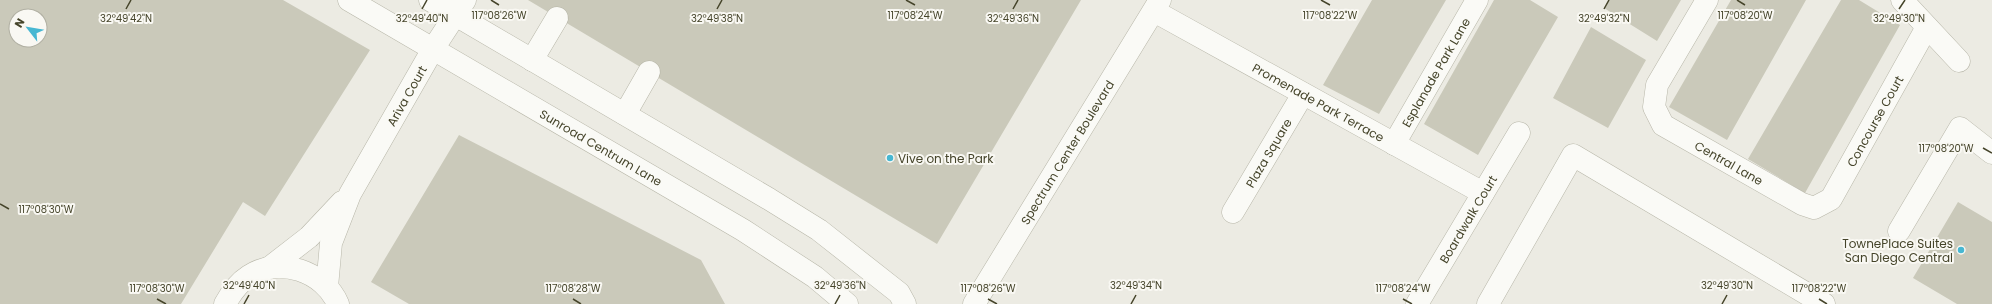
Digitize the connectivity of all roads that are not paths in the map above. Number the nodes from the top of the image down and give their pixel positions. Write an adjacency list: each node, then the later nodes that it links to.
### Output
1 (349, 0): 10 (street, Sunroad Centrum Lane)
2 (430, 0): 7 (street)
3 (1477, 0): 17 (street, Esplanade Park Lane)
4 (1707, 0): 21 (street, Central Lane)
5 (1902, 0): 9 (street)
6 (1157, 5): 14 (street, Promenade Park Terrace); 30 (street, Spectrum Center Boulevard)
7 (461, 8): 10 (street, Ariva Court); 11 (street)
8 (557, 18): 11 (street)
9 (1928, 27): 12 (street); 21 (street, Concourse Court)
10 (433, 49): 20 (street, Ariva Court); 28 (street, Sunroad Centrum Lane)
11 (532, 60): 15 (street)
12 (1959, 60)
13 (649, 72): 15 (street)
14 (1304, 94): 17 (street, Promenade Park Terrace); 22 (street, Plaza Square)
15 (625, 114): 29 (street)
16 (1519, 133): 19 (street, Boardwalk Court)
17 (1394, 144): 19 (street, Promenade Park Terrace)
18 (1992, 153): 23 (street)
19 (1483, 193): 31 (street, Boardwalk Court)
20 (350, 194): 24 (street, Ariva Court); 25 (street, Ariva Court)
21 (1814, 208)
22 (1233, 212)
23 (1899, 231)
24 (269, 268): 25 (street, Ariva Court); 27 (street, Ariva Court)
25 (332, 296)
26 (1815, 302): 32 (street)
27 (225, 304)
28 (847, 304)
29 (905, 304)
30 (974, 304)
31 (1417, 304)
32 (1488, 304)

